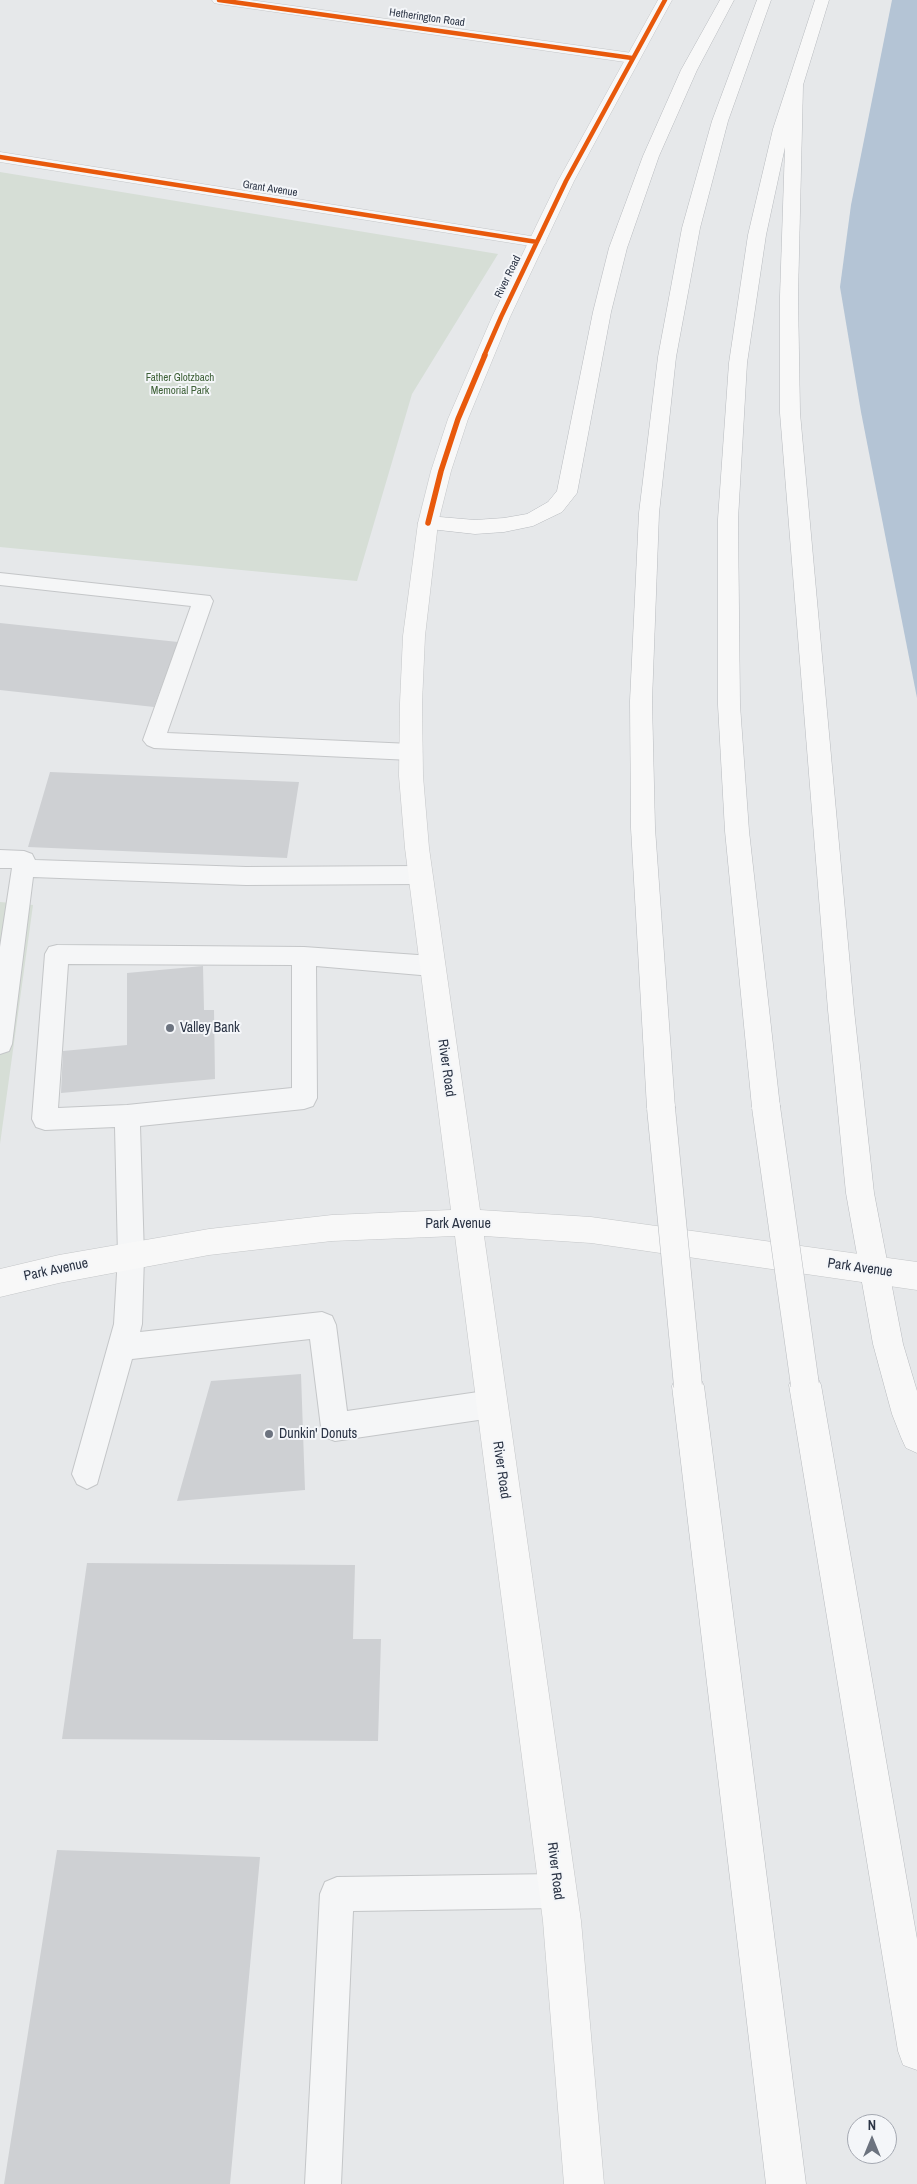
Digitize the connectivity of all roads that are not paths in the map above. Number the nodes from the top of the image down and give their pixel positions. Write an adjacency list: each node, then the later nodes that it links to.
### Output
1 (219, 0): 6 (street, Hetherington Road)
2 (665, 0): 6 (main road, River Road)
3 (727, 0): 10 (main road)
4 (764, 0): 33 (main road, bridge)
5 (822, 0): 7 (main road)
6 (632, 58): 9 (main road, River Road)
7 (795, 80): 22 (main road); 30 (main road, bridge)
8 (0, 157): 9 (street, Grant Avenue)
9 (538, 242): 10 (main road, River Road)
10 (428, 523): 12 (main road, River Road)
11 (0, 579): 12 (lane)
12 (411, 752): 15 (main road, River Road)
13 (0, 859): 14 (lane)
14 (22, 868): 15 (lane); 18 (lane)
15 (420, 875): 17 (main road, River Road)
16 (304, 956): 17 (lane); 19 (lane); 19 (lane)
17 (432, 966): 20 (main road, River Road)
18 (0, 1044)
19 (127, 1116): 21 (lane)
20 (468, 1222): 21 (main road, Park Avenue); 22 (main road, Park Avenue); 26 (main road, River Road)
21 (131, 1256): 24 (main road, Park Avenue); 25 (lane)
22 (873, 1270): 23 (main road, Park Avenue); 27 (main road)
23 (917, 1276)
24 (0, 1283)
25 (122, 1347): 26 (lane); 28 (lane)
26 (492, 1404): 29 (main road, River Road)
27 (917, 1437)
28 (87, 1474)
29 (557, 1892): 31 (lane); 32 (main road, River Road)
30 (917, 2051)
31 (323, 2184)
32 (584, 2184)
33 (786, 2184)

